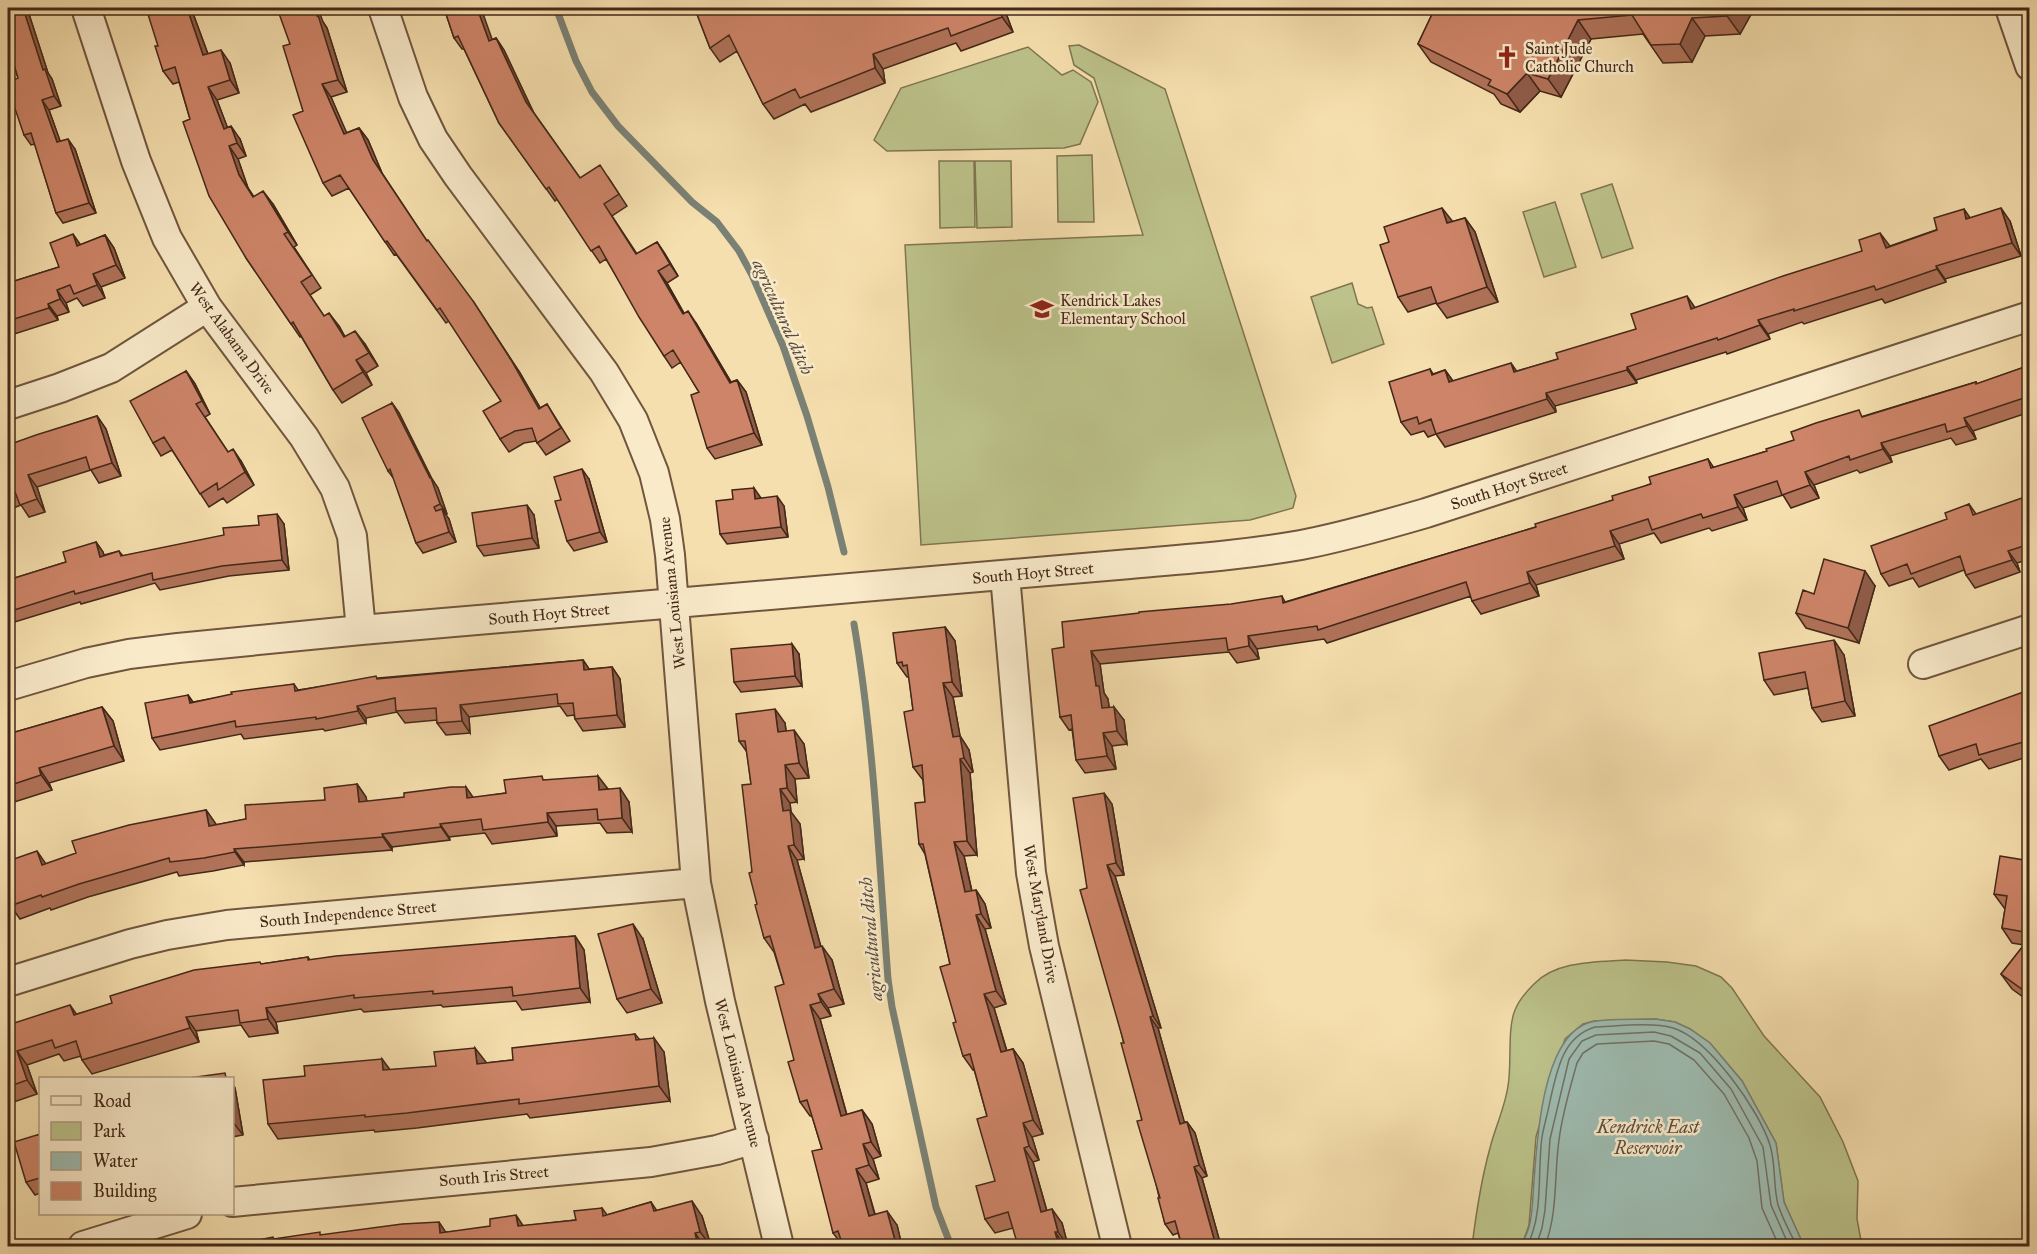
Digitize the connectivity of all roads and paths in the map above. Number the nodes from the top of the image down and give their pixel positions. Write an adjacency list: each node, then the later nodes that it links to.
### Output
1 (86, 8): 6 (street, West Alabama Drive)
2 (383, 8): 10 (street, West Louisiana Avenue)
3 (2010, 8): 4 (street)
4 (2024, 33): 5 (street)
5 (2030, 66)
6 (207, 307): 8 (street); 12 (street, West Alabama Drive)
7 (2030, 316): 9 (street, South Hoyt Street)
8 (8, 405)
9 (1005, 575): 10 (street, South Hoyt Street); 22 (street, West Maryland Drive)
10 (675, 603): 12 (street, South Hoyt Street); 15 (street, West Louisiana Avenue)
11 (2030, 629): 13 (street)
12 (362, 630): 14 (street, South Hoyt Street)
13 (1923, 664)
14 (8, 686)
15 (696, 883): 16 (street, South Independence Street); 17 (street, West Louisiana Avenue)
16 (8, 982)
17 (754, 1139): 18 (street, South Iris Street); 21 (street, West Louisiana Avenue)
18 (234, 1202)
19 (184, 1215): 20 (street)
20 (83, 1246)
21 (779, 1246)
22 (1117, 1246)

